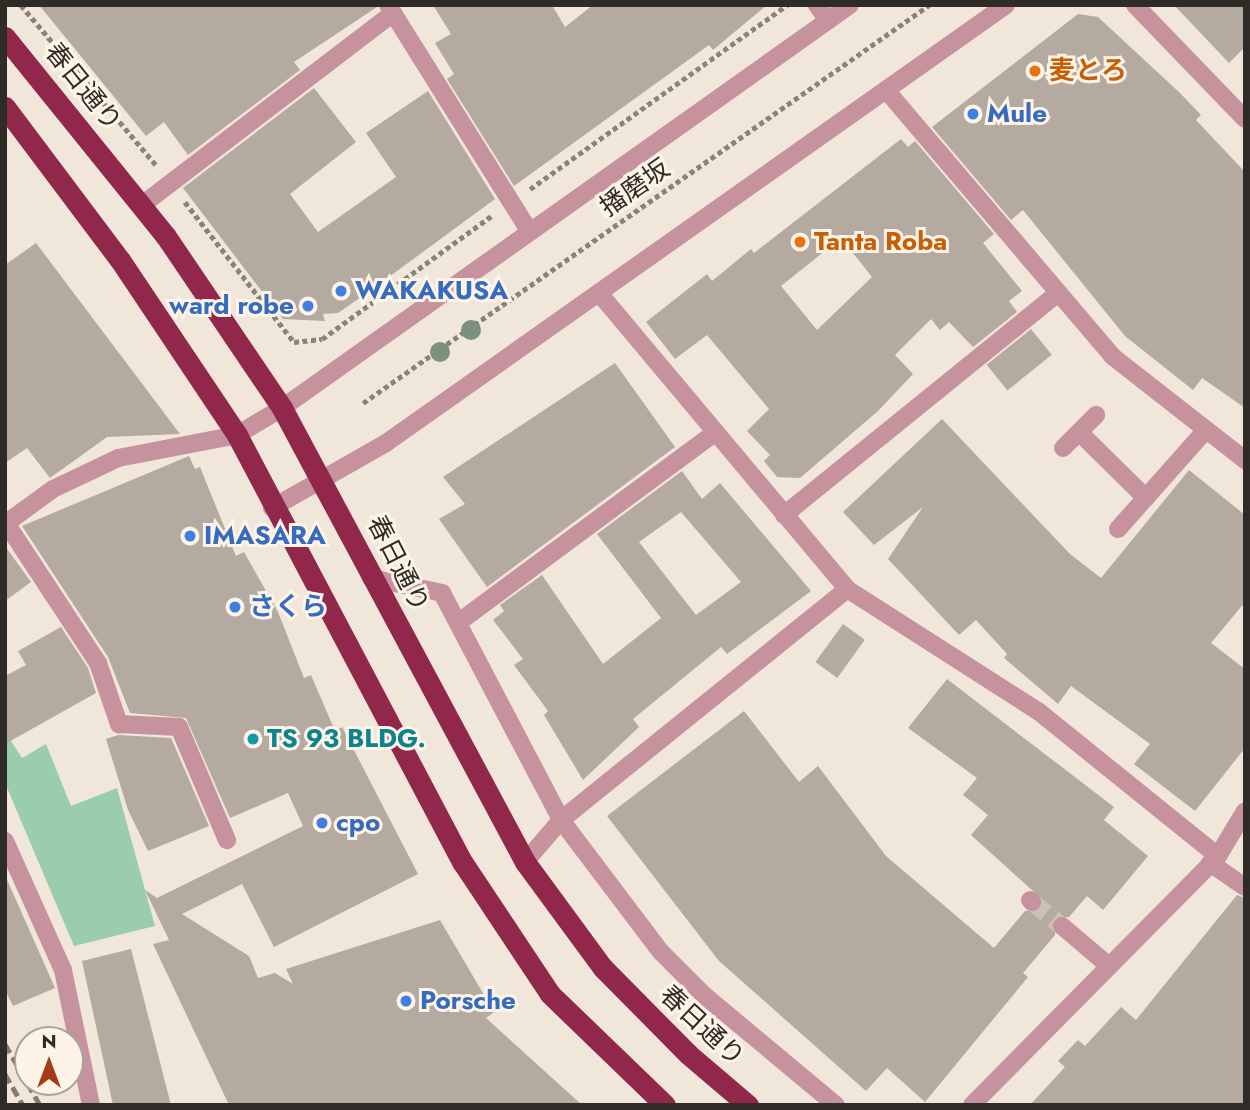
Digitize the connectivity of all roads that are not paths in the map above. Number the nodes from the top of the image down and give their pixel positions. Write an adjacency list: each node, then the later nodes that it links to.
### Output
1 (817, 5): 6 (street)
2 (850, 5): 6 (street)
3 (1006, 5): 8 (street)
4 (1135, 5): 10 (street)
5 (391, 9): 11 (street); 12 (street)
6 (828, 21): 12 (street)
7 (5, 37): 11 (highway, 春日通り)
8 (886, 90): 13 (street); 14 (street)
9 (5, 107): 20 (highway)
10 (1245, 119)
11 (142, 205): 15 (highway, 春日通り)
12 (529, 231): 15 (street)
13 (599, 293): 19 (street); 23 (street)
14 (1058, 293): 17 (street); 26 (street)
15 (282, 408): 20 (street); 23 (highway, 春日通り)
16 (1096, 415): 18 (street)
17 (1206, 430): 22 (street); 24 (street)
18 (1079, 432): 21 (street); 24 (street)
19 (714, 433): 26 (street); 31 (street)
20 (237, 435): 25 (highway); 27 (street)
21 (1063, 448)
22 (1245, 460)
23 (323, 480): 25 (street); 29 (highway, 春日通り)
24 (1146, 498): 28 (street)
25 (272, 508): 42 (highway)
26 (784, 515): 30 (street)
27 (6, 524): 34 (street)
28 (1118, 528)
29 (372, 578): 31 (street); 37 (highway, 春日通り)
30 (847, 589): 33 (street); 36 (street)
31 (459, 622): 33 (street)
32 (1245, 811): 36 (street)
33 (561, 820): 37 (street); 44 (street)
34 (227, 840)
35 (5, 841): 41 (street)
36 (1214, 859): 38 (street); 40 (street)
37 (525, 862): 43 (highway, 春日通り)
38 (1245, 887)
39 (1062, 926): 40 (street)
40 (1109, 966): 45 (street)
41 (91, 1105)
42 (664, 1105)
43 (748, 1105)
44 (835, 1105)
45 (972, 1105)

